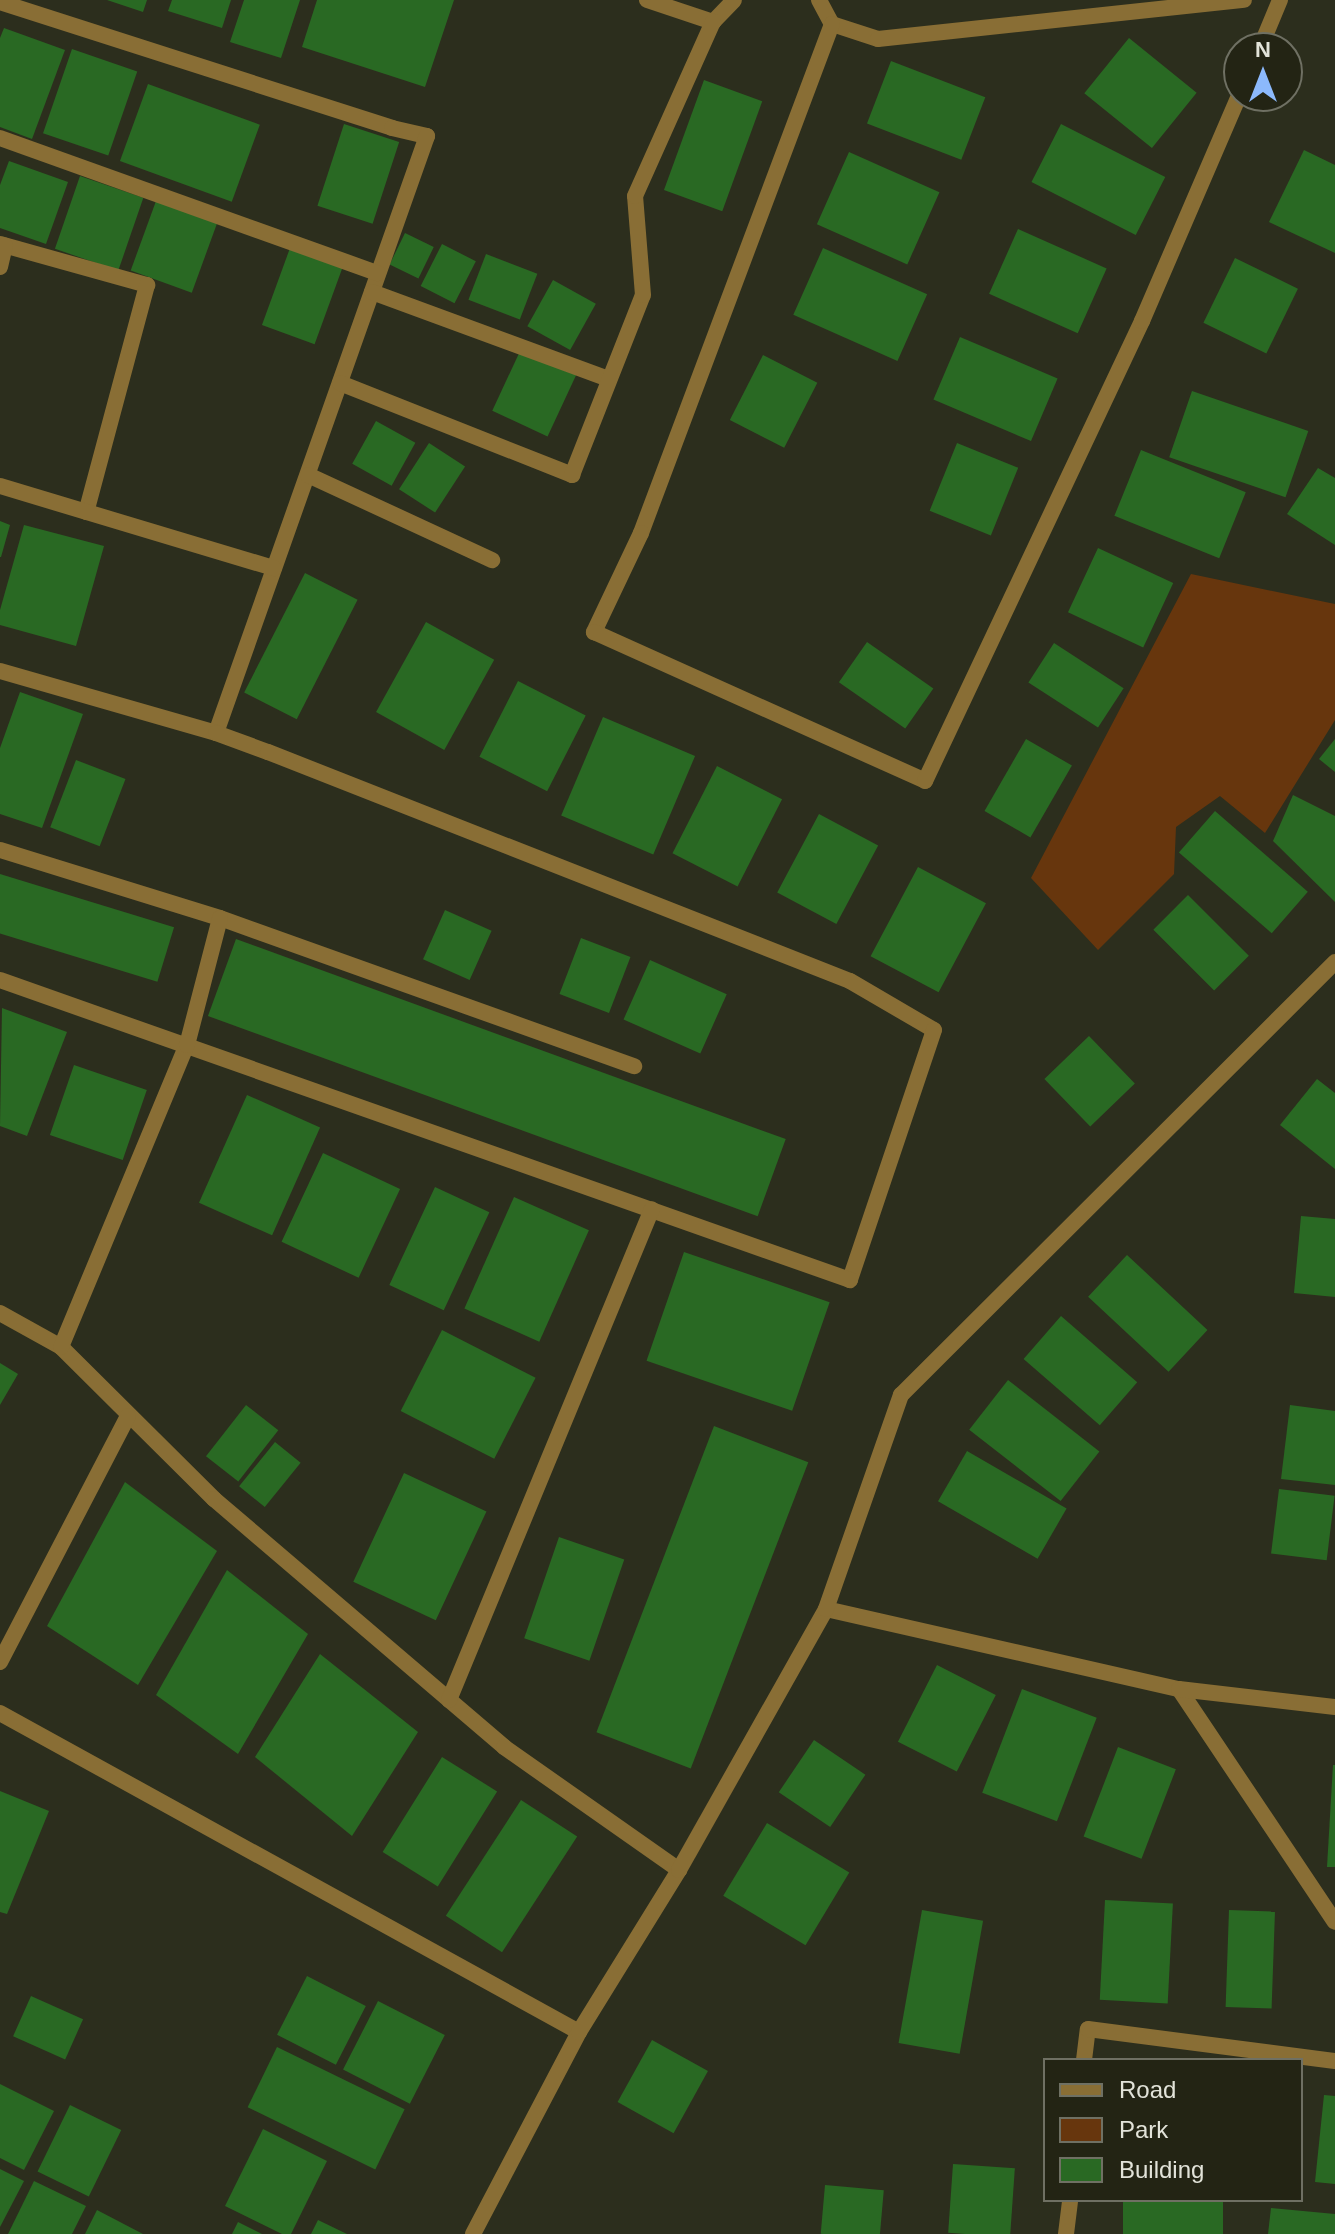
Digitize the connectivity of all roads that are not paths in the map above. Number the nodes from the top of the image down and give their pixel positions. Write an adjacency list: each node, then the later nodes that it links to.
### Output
1 (647, 0): 7 (street)
2 (734, 0): 7 (street)
3 (819, 0): 8 (street)
4 (1244, 0): 8 (street)
5 (1280, 0): 9 (street)
6 (0, 2): 14 (street)
7 (713, 22): 16 (street)
8 (832, 24): 10 (street)
9 (1267, 32)
10 (1232, 112)
11 (0, 138): 14 (street)
12 (2, 245): 13 (street); 20 (street)
13 (0, 267)
14 (378, 273): 15 (street)
15 (372, 292): 16 (street); 17 (street)
16 (608, 379): 17 (street)
17 (340, 383): 18 (street)
18 (308, 475): 21 (street); 22 (street)
19 (0, 486): 20 (street)
20 (86, 512): 22 (street)
21 (492, 560)
22 (274, 568): 24 (street)
23 (0, 671): 24 (street)
24 (216, 733): 31 (street)
25 (0, 850): 26 (street)
26 (220, 918): 29 (street); 30 (street)
27 (1335, 962): 35 (street)
28 (0, 980): 29 (street)
29 (187, 1045): 31 (street); 33 (street)
30 (634, 1066)
31 (652, 1209): 38 (street)
32 (0, 1313): 33 (street)
33 (61, 1347): 34 (street)
34 (128, 1416): 36 (street); 38 (street)
35 (826, 1609): 37 (street); 41 (street)
36 (0, 1662)
37 (1179, 1689): 39 (street); 42 (street)
38 (449, 1700): 41 (street)
39 (1335, 1707)
40 (0, 1713): 43 (street)
41 (679, 1870): 43 (street)
42 (1335, 1922)
43 (579, 2032): 47 (street)
44 (1084, 2058): 45 (street)
45 (1335, 2061)
46 (1070, 2202): 48 (street)
47 (473, 2234)
48 (1066, 2234)

